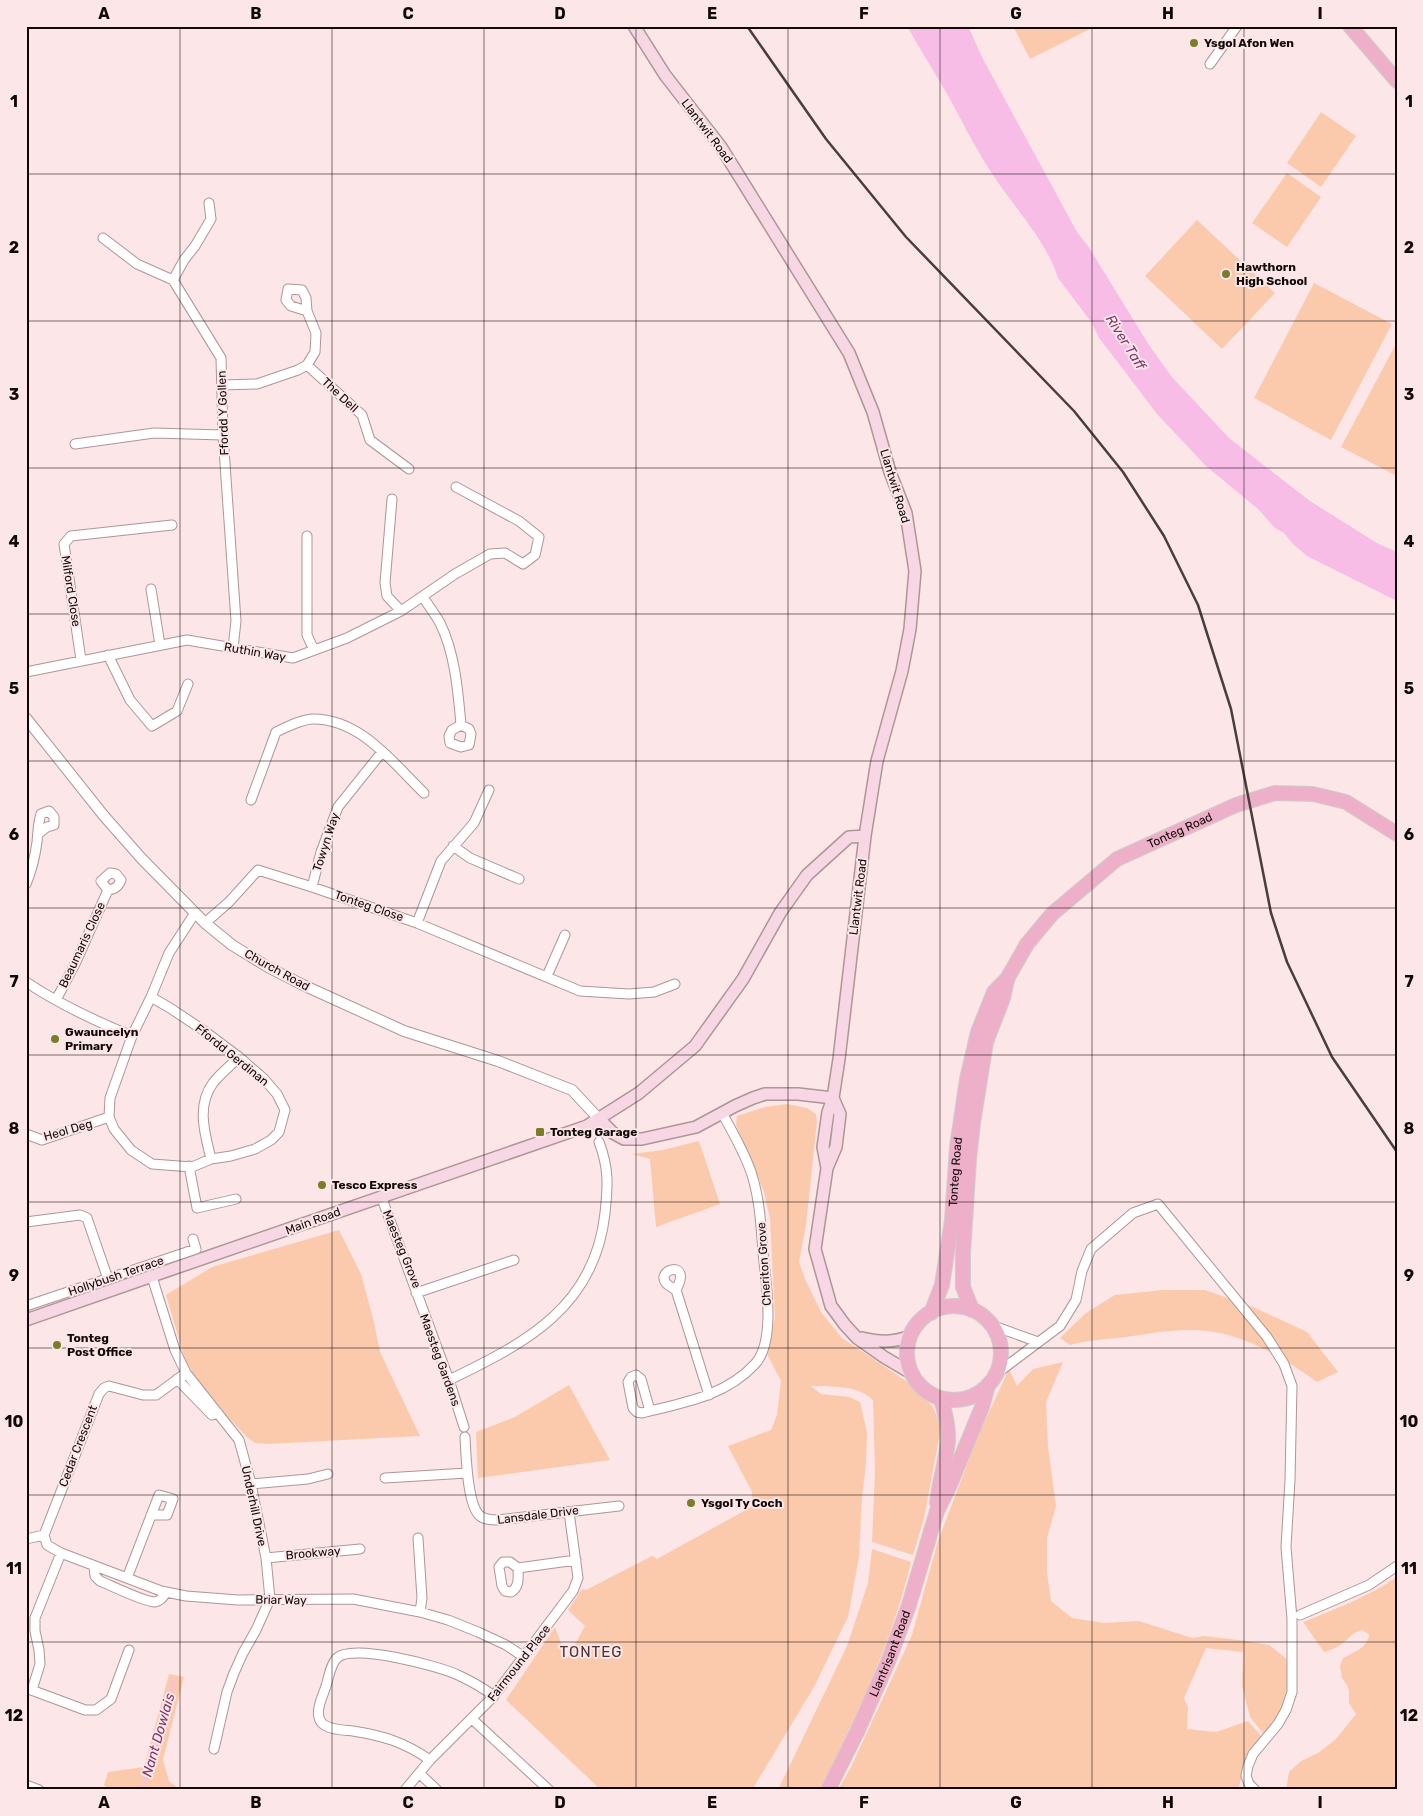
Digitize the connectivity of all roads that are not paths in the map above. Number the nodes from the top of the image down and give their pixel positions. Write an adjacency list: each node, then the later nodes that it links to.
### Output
1 (634, 26): 37 (main road, Llantwit Road)
2 (1237, 26): 4 (street)
3 (1350, 26): 5 (main road)
4 (1210, 64)
5 (1397, 81)
6 (209, 203): 8 (street)
7 (103, 238): 8 (street)
8 (173, 280): 11 (street, Ffordd Y Gollen)
9 (307, 311): 10 (street)
10 (307, 365): 11 (street); 14 (street, The Dell)
11 (222, 384): 12 (street, Ffordd Y Gollen)
12 (223, 436): 13 (street); 23 (street, Ffordd Y Gollen)
13 (75, 444)
14 (410, 469)
15 (456, 488): 20 (street, Ruthin Way)
16 (392, 499): 21 (street)
17 (172, 524): 26 (street, Milford Close)
18 (306, 536): 24 (street)
19 (151, 589): 22 (street)
20 (423, 597): 21 (street, Ruthin Way); 30 (street)
21 (401, 611): 24 (street, Ruthin Way)
22 (160, 645): 23 (street, Ruthin Way); 25 (street, Ruthin Way)
23 (233, 648): 24 (street, Ruthin Way)
24 (314, 650)
25 (108, 655): 26 (street, Ruthin Way); 28 (street)
26 (81, 660): 27 (street, Ruthin Way)
27 (26, 672)
28 (188, 684)
29 (26, 718): 43 (street, Church Road)
30 (461, 725)
31 (382, 752): 33 (street); 34 (street); 41 (street, Towyn Way)
32 (489, 790): 38 (street)
33 (424, 793)
34 (251, 800)
35 (38, 834): 40 (street)
36 (1397, 834): 48 (main road, Tonteg Road)
37 (865, 836): 55 (main road, Llantwit Road); 58 (main road, Main Road)
38 (454, 846): 39 (street); 45 (street)
39 (519, 879)
40 (26, 884)
41 (312, 887): 44 (street, Tonteg Close); 45 (street, Tonteg Close)
42 (108, 890): 52 (street, Beaumaris Close)
43 (195, 913): 44 (street, Church Road); 51 (street)
44 (205, 923): 58 (street, Church Road)
45 (417, 923): 47 (street, Tonteg Close)
46 (564, 935): 47 (street)
47 (547, 976): 50 (street, Tonteg Close)
48 (1007, 979): 73 (main road, Tonteg Road); 74 (main road, Tonteg Road)
49 (26, 982): 52 (street)
50 (675, 984)
51 (151, 997): 53 (street); 54 (street, Ffordd Gerdinan)
52 (56, 1000): 53 (street)
53 (132, 1036): 57 (street)
54 (239, 1058): 61 (street); 61 (street, Ffordd Gerdinan)
55 (833, 1098): 56 (main road); 78 (main road)
56 (722, 1113): 58 (main road); 85 (street, Cheriton Grove)
57 (109, 1117): 59 (street, Heol Deg); 62 (street, Ffordd Gerdinan)
58 (599, 1119): 63 (main road, Main Road)
59 (26, 1134)
60 (599, 1142): 83 (street)
61 (211, 1159): 62 (street, Ffordd Gerdinan)
62 (189, 1166): 64 (street)
63 (381, 1196): 68 (main road, Main Road); 71 (street, Maesteg Grove)
64 (236, 1199)
65 (26, 1222): 69 (street)
66 (193, 1239): 69 (street, Hollybush Terrace)
67 (514, 1260): 71 (street, Maesteg Grove)
68 (152, 1276): 75 (main road, Main Road); 80 (street, Underhill Drive)
69 (108, 1278): 72 (street, Hollybush Terrace)
70 (676, 1290): 85 (street)
71 (416, 1293): 83 (street, Maesteg Gardens)
72 (26, 1306)
73 (972, 1310): 74 (main road); 76 (main road)
74 (931, 1313): 77 (main road)
75 (26, 1320)
76 (991, 1325): 79 (street); 84 (main road)
77 (910, 1336): 78 (main road); 81 (main road)
78 (858, 1338): 81 (main road)
79 (1038, 1342): 84 (street); 128 (street)
80 (186, 1373): 82 (street, Cedar Crescent); 88 (street, Underhill Drive)
81 (911, 1373): 86 (main road)
82 (177, 1379): 88 (street); 99 (street, Cedar Crescent)
83 (449, 1380): 89 (street, Maesteg Gardens)
84 (992, 1380): 86 (main road); 96 (main road, Llantrisant Road)
85 (709, 1395): 87 (street, Cheriton Grove)
86 (942, 1398): 96 (main road, Llantrisant Road)
87 (650, 1411)
88 (218, 1413): 94 (street, Underhill Drive)
89 (464, 1427)
90 (465, 1437): 91 (street, Lansdale Drive)
91 (467, 1473): 93 (street); 97 (street, Lansdale Drive)
92 (328, 1474): 94 (street)
93 (385, 1478)
94 (250, 1484): 104 (street, Underhill Drive)
95 (619, 1506): 97 (street, Lansdale Drive)
96 (937, 1511): 127 (main road, Llantrisant Road)
97 (569, 1512): 105 (street, Fairmound Place)
98 (151, 1515): 109 (street)
99 (44, 1534): 101 (street); 103 (street, Briar Way)
100 (418, 1538): 112 (street)
101 (26, 1540)
102 (360, 1549): 104 (street, Brookway)
103 (61, 1553): 106 (street, Briar Way); 116 (street)
104 (266, 1558): 111 (street, Underhill Drive)
105 (576, 1560): 108 (street); 115 (street, Fairmound Place)
106 (94, 1566): 109 (street, Briar Way); 110 (street)
107 (1397, 1566): 113 (street)
108 (518, 1568)
109 (127, 1578): 110 (street, Briar Way)
110 (166, 1592): 111 (street, Briar Way)
111 (270, 1598): 112 (street, Briar Way); 119 (street, Underhill Drive)
112 (420, 1612): 115 (street, Briar Way)
113 (1300, 1615)
114 (129, 1650): 116 (street)
115 (524, 1657): 117 (street, Fairmound Place)
116 (29, 1689)
117 (494, 1696): 118 (street, Fairmound Place); 120 (street)
118 (472, 1719): 120 (street, Fairmound Place); 126 (street)
119 (214, 1749)
120 (430, 1760): 121 (street, Fairmound Place)
121 (419, 1773): 124 (street, Fairmound Place); 125 (street)
122 (26, 1784): 123 (street)
123 (39, 1790)
124 (405, 1790)
125 (437, 1790)
126 (549, 1790)
127 (828, 1790)
128 (1255, 1790)

